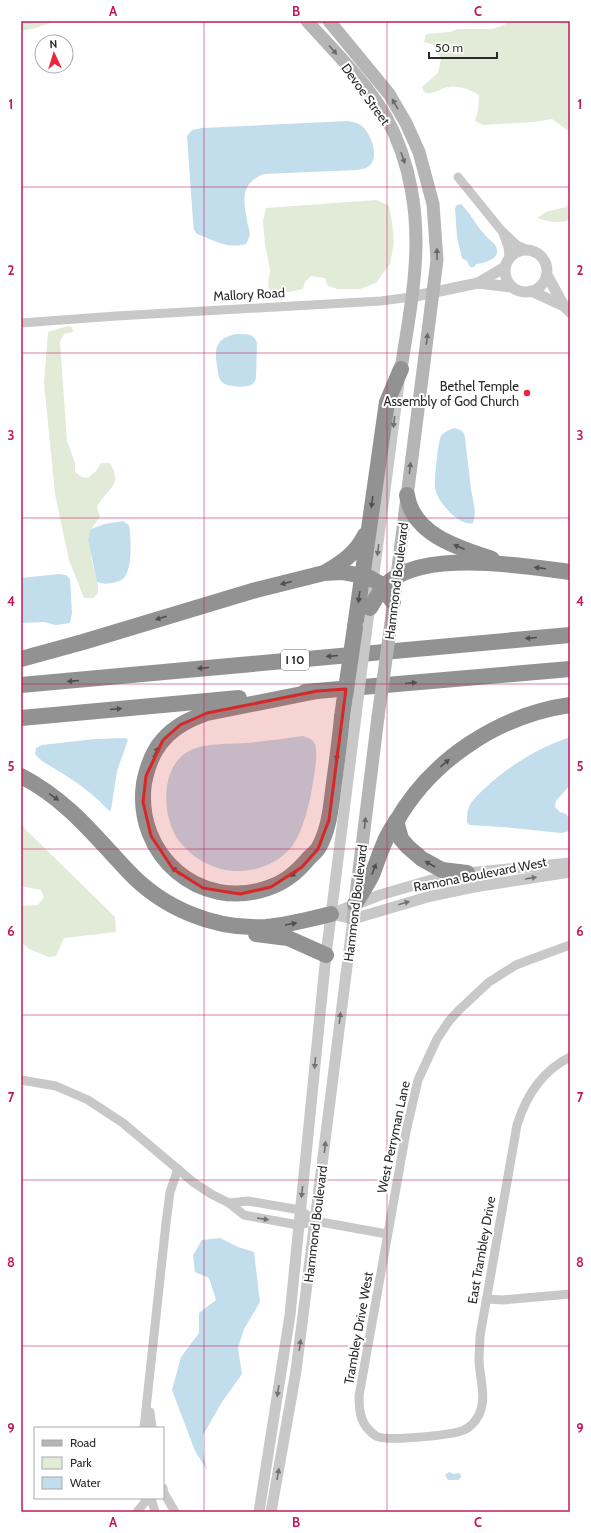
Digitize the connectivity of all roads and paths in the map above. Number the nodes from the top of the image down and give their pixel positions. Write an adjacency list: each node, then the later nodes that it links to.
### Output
1 (307, 21): 12 (main road, Devoe Street, one-way to 12)
2 (329, 21): 11 (main road, Devoe Street, one-way to 2)
3 (458, 177): 4 (street)
4 (502, 230): 5 (street); 6 (street)
5 (528, 250): 6 (street); 7 (street)
6 (507, 262): 8 (street, Mallory Road); 9 (street)
7 (547, 275): 10 (street); 13 (street)
8 (478, 283): 9 (street, Mallory Road); 11 (street, Mallory Road)
9 (511, 287): 10 (street)
10 (532, 292): 13 (street)
11 (433, 293): 12 (street, Mallory Road); 16 (main road, Hammond Boulevard, one-way to 11)
12 (411, 297): 14 (street, Mallory Road); 15 (main road, Hammond Boulevard)
13 (567, 309)
14 (21, 323)
15 (401, 369): 17 (highway, one-way to 17); 22 (street, Hammond Boulevard, one-way to 22)
16 (406, 495): 18 (highway, one-way to 16); 21 (main road, Hammond Boulevard)
17 (368, 530): 20 (highway); 22 (highway)
18 (509, 565): 19 (highway, one-way to 18); 21 (highway)
19 (570, 572)
20 (324, 573): 22 (highway); 27 (highway, one-way to 27)
21 (397, 576): 22 (highway); 23 (main road, Hammond Boulevard)
22 (373, 581): 23 (highway); 24 (highway); 25 (highway, one-way to 25)
23 (393, 602): 39 (main road, Hammond Boulevard, one-way to 23, bridge)
24 (370, 608): 25 (street, Hammond Boulevard)
25 (361, 627): 32 (highway, bridge)
26 (570, 635): 29 (highway, I 10, one-way to 29)
27 (21, 659)
28 (570, 669): 30 (highway, one-way to 28)
29 (21, 685)
30 (316, 691): 32 (highway, one-way to 30); 33 (highway, one-way to 30)
31 (570, 705): 35 (highway, one-way to 31)
32 (349, 716): 40 (street, Hammond Boulevard)
33 (21, 718)
34 (21, 776): 41 (highway, one-way to 41)
35 (396, 821): 38 (highway, one-way to 35); 39 (highway, one-way to 35)
36 (570, 863): 38 (street, Ramona Boulevard West)
37 (570, 872): 39 (street, Ramona Boulevard West, one-way to 37)
38 (467, 873): 39 (street, Ramona Boulevard West)
39 (354, 911): 40 (street, Ramona Boulevard West); 40 (street, Ramona Boulevard West); 49 (street, Hammond Boulevard, one-way to 39)
40 (331, 914): 41 (highway, one-way to 40); 43 (street, Hammond Boulevard)
41 (197, 917): 43 (highway)
42 (570, 945): 51 (street, West Perryman Lane)
43 (326, 955): 48 (street, Hammond Boulevard, one-way to 48)
44 (570, 1057): 53 (street, East Trambley Drive)
45 (21, 1080): 46 (street)
46 (178, 1169): 47 (street); 54 (street)
47 (229, 1203): 48 (street); 50 (street, one-way to 50)
48 (300, 1210): 49 (street); 50 (street, Hammond Boulevard)
49 (315, 1222): 50 (street); 51 (street); 65 (street, Hammond Boulevard, one-way to 49)
50 (298, 1225): 64 (street, Hammond Boulevard, one-way to 64)
51 (387, 1234): 55 (street, Trambley Drive West)
52 (570, 1294): 53 (street)
53 (486, 1299): 55 (street, East Trambley Drive)
54 (148, 1391): 56 (street); 57 (street)
55 (474, 1423)
56 (144, 1427)
57 (152, 1427)
58 (164, 1493): 63 (street)
59 (146, 1499): 61 (street)
60 (151, 1499): 62 (street)
61 (137, 1512)
62 (155, 1512)
63 (175, 1512)
64 (259, 1512)
65 (271, 1512)

